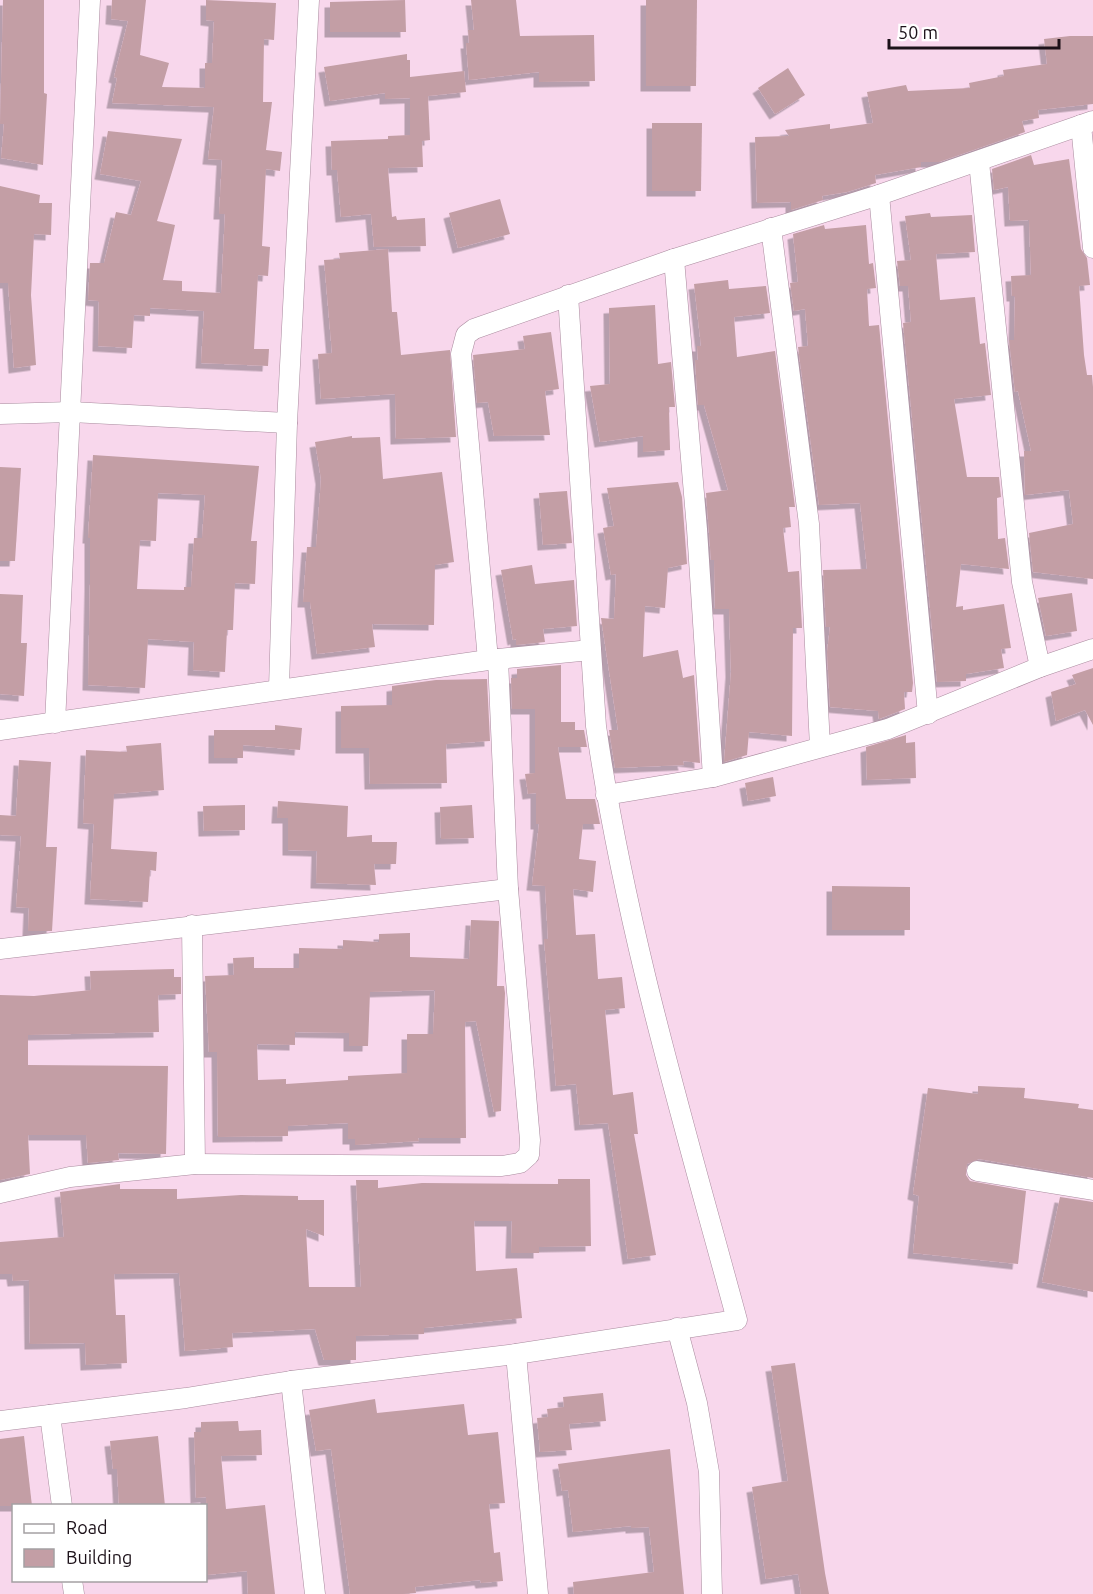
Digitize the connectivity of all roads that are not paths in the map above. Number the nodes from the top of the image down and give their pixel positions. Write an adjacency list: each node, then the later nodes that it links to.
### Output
1 (90, 0): 10 (street)
2 (309, 0): 12 (street)
3 (1087, 123): 4 (street); 7 (street)
4 (979, 162): 5 (street); 16 (street)
5 (879, 195): 6 (street); 18 (street)
6 (771, 228): 8 (street); 21 (street)
7 (1093, 248)
8 (674, 259): 9 (street); 22 (street)
9 (568, 295): 14 (street); 15 (street)
10 (71, 412): 11 (street); 12 (street); 19 (street)
11 (0, 414)
12 (287, 423): 17 (street)
13 (1093, 649): 16 (street)
14 (591, 650): 15 (street); 23 (street)
15 (493, 659): 17 (street); 24 (street)
16 (1040, 667): 18 (street)
17 (279, 688): 19 (street)
18 (928, 714): 21 (street)
19 (55, 723): 20 (street)
20 (0, 730)
21 (820, 747): 22 (street)
22 (713, 777): 23 (street)
23 (606, 795): 31 (street)
24 (508, 889): 25 (street); 27 (street)
25 (192, 925): 26 (street); 27 (street)
26 (0, 949)
27 (195, 1164): 30 (street)
28 (976, 1170): 29 (street)
29 (1093, 1190)
30 (0, 1193)
31 (677, 1328): 32 (street); 39 (street)
32 (516, 1354): 33 (street); 38 (street)
33 (291, 1381): 34 (street); 37 (street)
34 (50, 1415): 35 (street); 36 (street)
35 (0, 1421)
36 (62, 1504)
37 (315, 1594)
38 (538, 1594)
39 (712, 1594)

